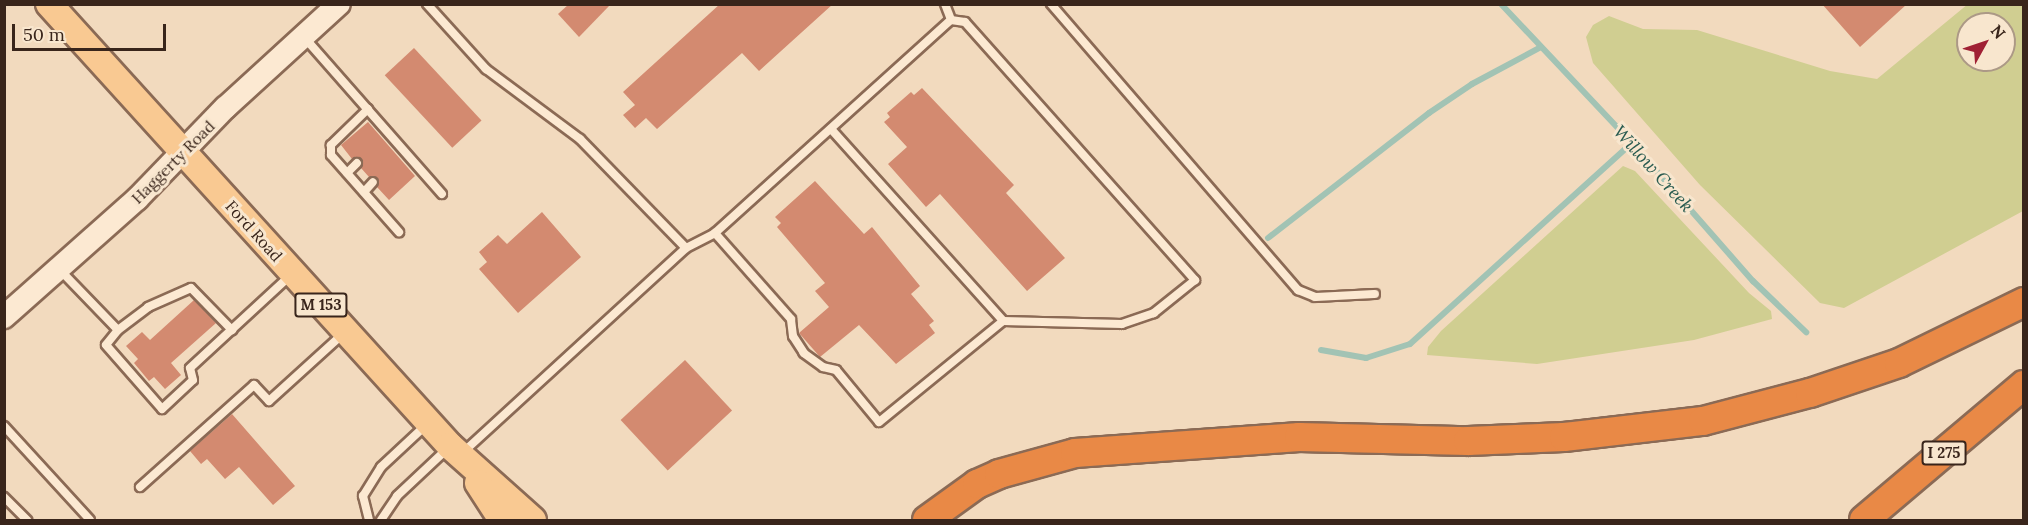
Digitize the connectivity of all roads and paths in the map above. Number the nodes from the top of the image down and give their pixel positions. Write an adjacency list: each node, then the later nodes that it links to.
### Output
1 (49, 4): 10 (main road, Ford Road / M 153)
2 (339, 4): 7 (main road, Haggerty Road)
3 (427, 4): 18 (lane)
4 (945, 4): 6 (lane)
5 (1051, 4): 21 (lane)
6 (951, 20): 9 (lane); 24 (lane)
7 (303, 36): 8 (lane); 10 (main road, Haggerty Road)
8 (368, 109): 12 (lane); 15 (lane)
9 (831, 129): 17 (lane); 24 (lane)
10 (184, 153): 19 (main road, Haggerty Road); 20 (main road, Ford Road / M 153)
11 (357, 163): 12 (lane)
12 (347, 173): 14 (lane)
13 (373, 182): 14 (lane)
14 (364, 192): 16 (lane)
15 (442, 194)
16 (399, 232)
17 (715, 233): 18 (lane); 24 (lane)
18 (686, 248): 31 (lane)
19 (58, 268): 23 (main road, Haggerty Road); 25 (lane)
20 (292, 274): 26 (lane); 27 (main road, Ford Road / M 153)
21 (1375, 294)
22 (2024, 302): 40 (highway)
23 (4, 317)
24 (1003, 321)
25 (118, 330): 26 (lane); 26 (lane)
26 (232, 330)
27 (345, 332): 29 (main road, Ford Road / M 153); 32 (lane)
28 (2024, 385): 41 (highway, I 275)
29 (428, 422): 31 (main road, Ford Road / M 153); 36 (lane)
30 (4, 426): 35 (lane)
31 (455, 450): 37 (lane); 38 (main road, Ford Road / M 153); 39 (main road, Ford Road / M 153)
32 (140, 487)
33 (4, 496): 34 (lane)
34 (27, 520)
35 (90, 520)
36 (369, 520)
37 (381, 520)
38 (502, 520)
39 (533, 520)
40 (927, 520)
41 (1864, 520)

